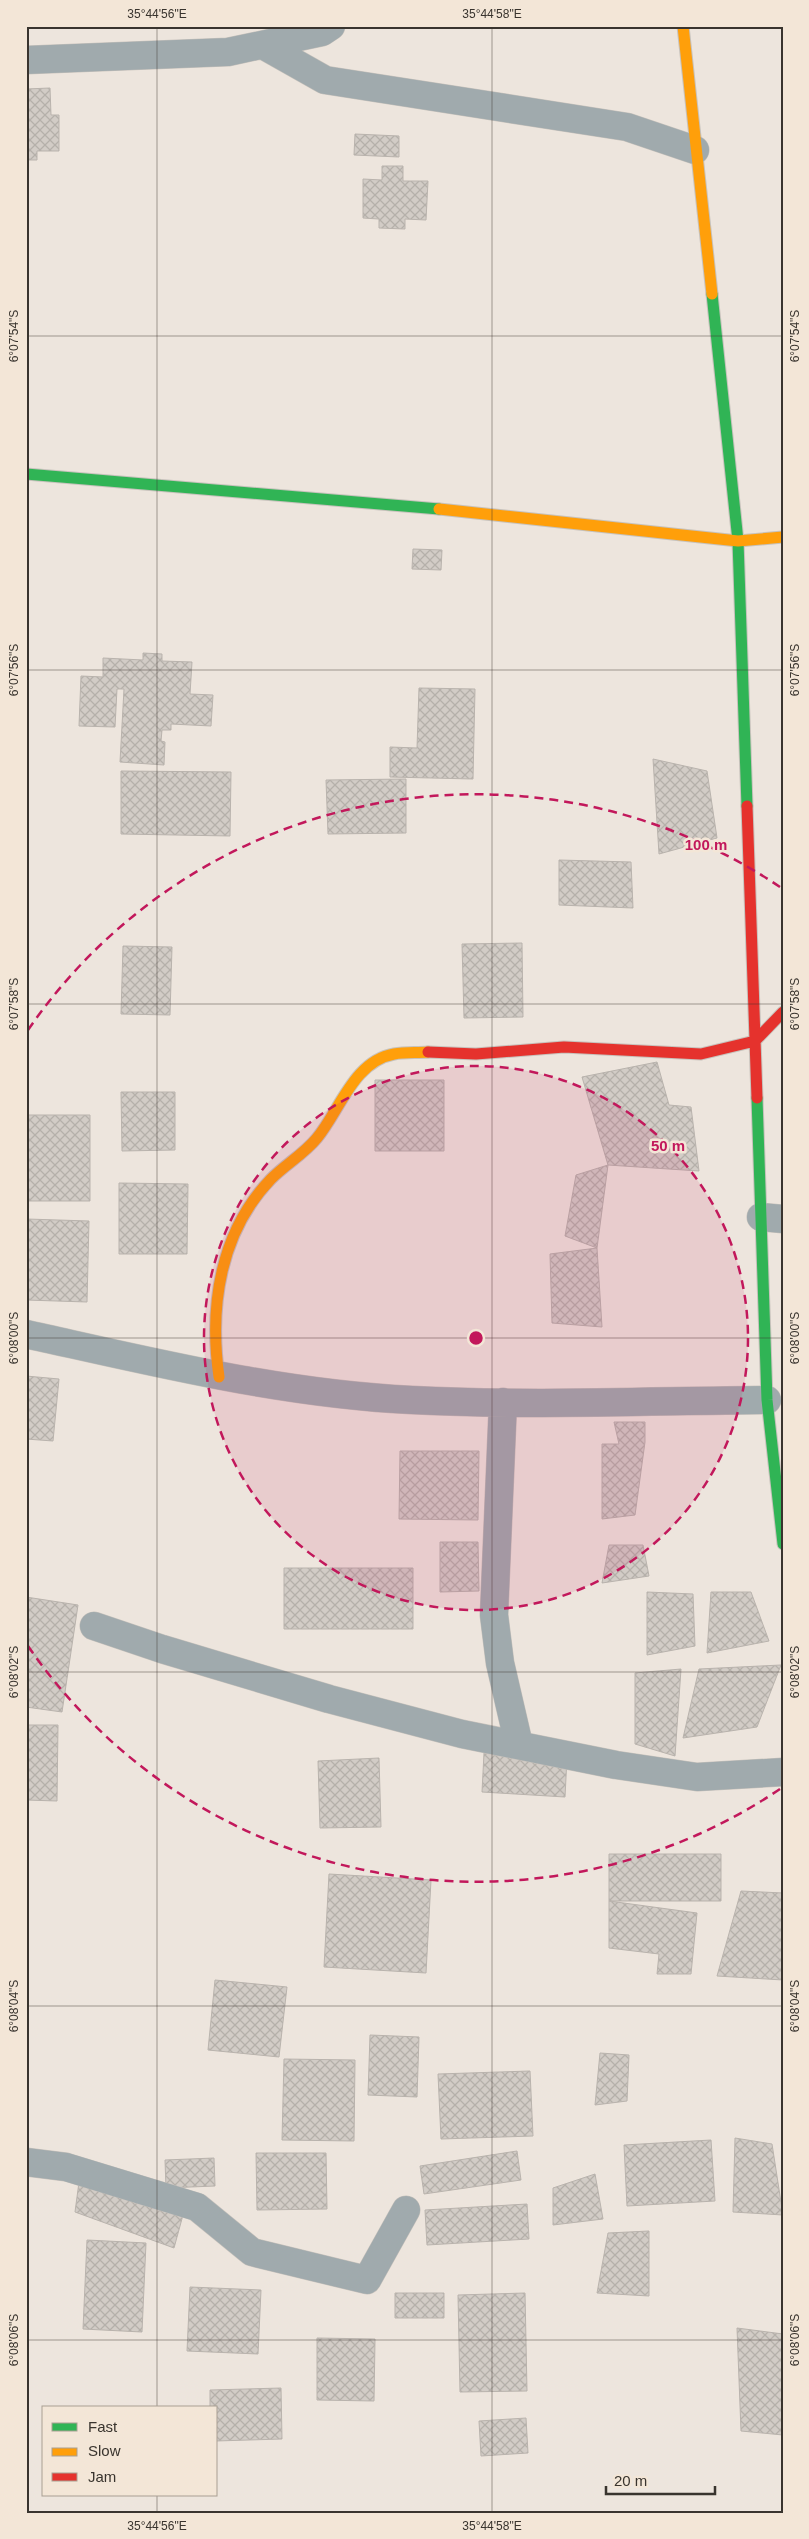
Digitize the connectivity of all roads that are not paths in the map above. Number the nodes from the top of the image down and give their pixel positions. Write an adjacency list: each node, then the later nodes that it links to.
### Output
1 (331, 26): 3 (street)
2 (682, 26): 5 (street)
3 (263, 45): 4 (street); 5 (street)
4 (26, 60)
5 (695, 150): 8 (street)
6 (26, 474): 8 (street)
7 (783, 537): 8 (street)
8 (738, 542): 10 (street)
9 (783, 1012): 10 (street)
10 (755, 1041): 11 (street); 13 (street)
11 (772, 1218): 14 (street)
12 (26, 1334): 13 (street)
13 (219, 1377): 15 (street)
14 (767, 1400): 15 (street); 16 (street)
15 (503, 1402): 18 (street)
16 (783, 1544)
17 (94, 1626): 18 (street)
18 (519, 1746): 19 (street)
19 (783, 1772)
20 (26, 2162): 21 (street)
21 (406, 2210)

